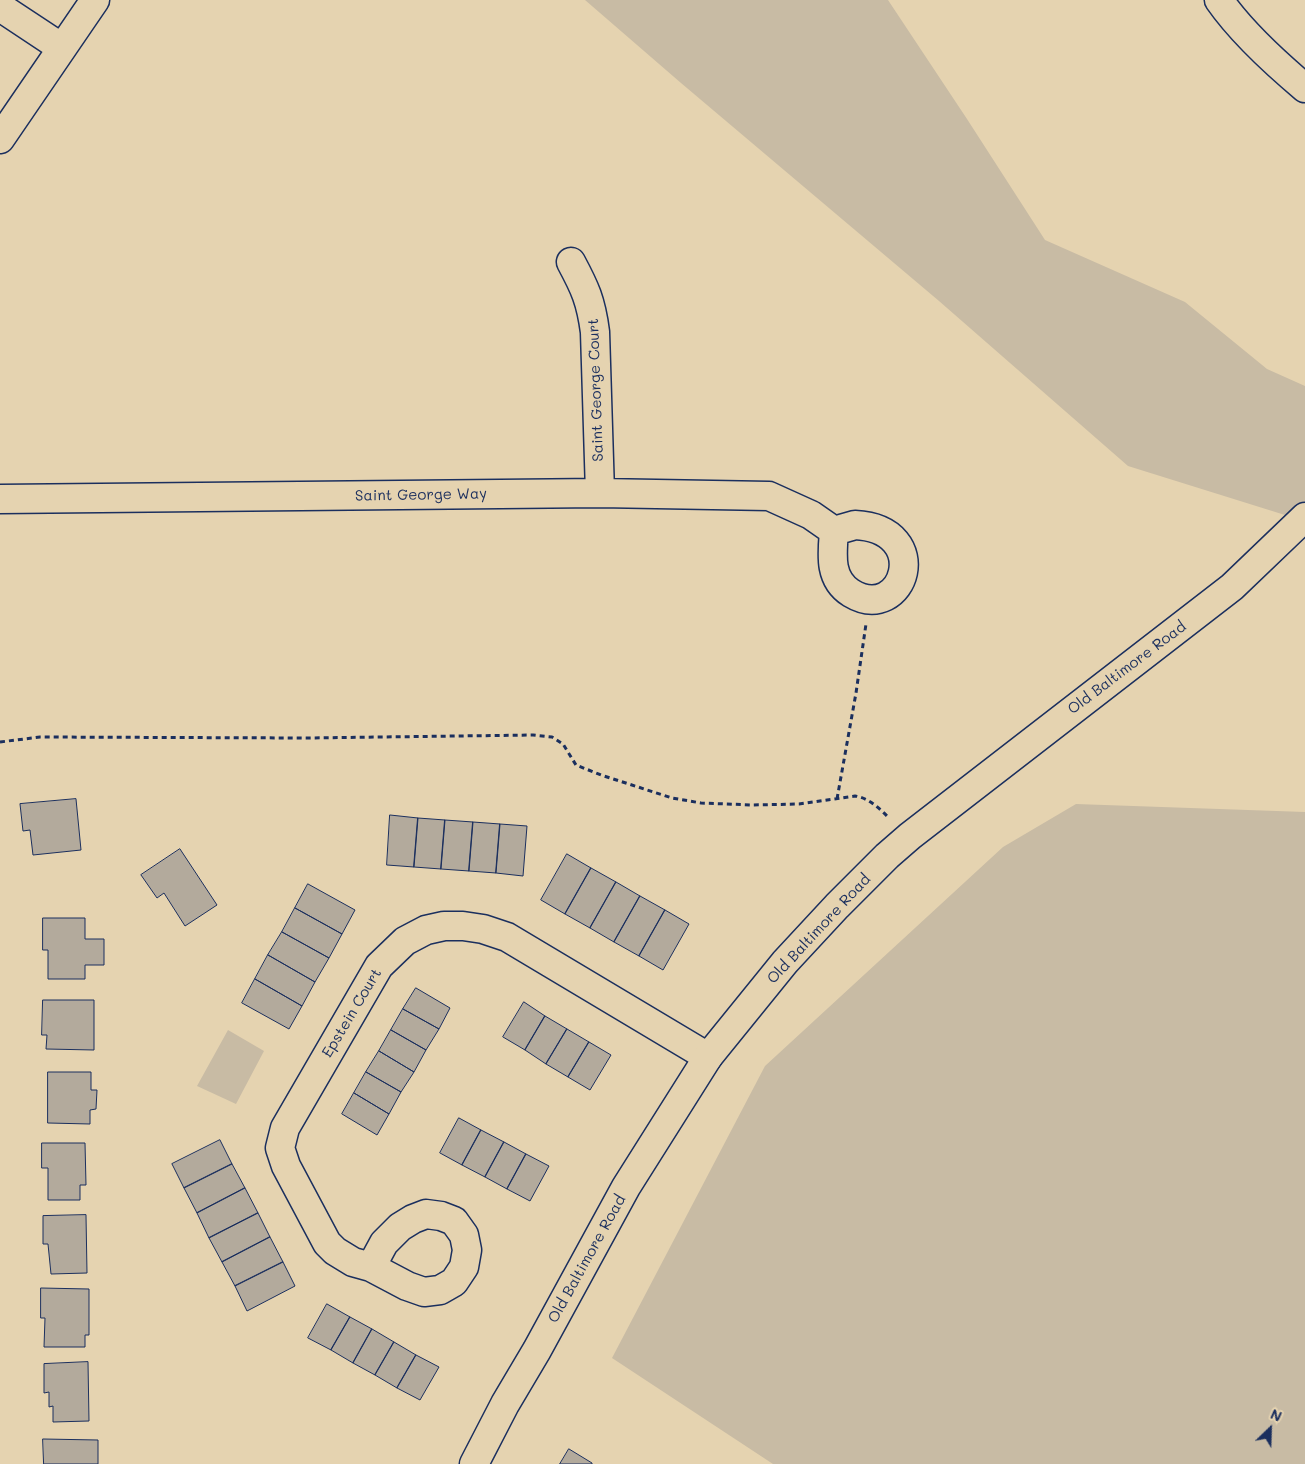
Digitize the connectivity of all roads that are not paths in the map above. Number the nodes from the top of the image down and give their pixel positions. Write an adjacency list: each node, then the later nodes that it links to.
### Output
1 (94, 0): 4 (street)
2 (1219, 0): 5 (street)
3 (0, 7): 4 (street)
4 (62, 48): 6 (street)
5 (1305, 88)
6 (0, 139)
7 (570, 262): 8 (street, Saint George Court)
8 (600, 493): 9 (street, Saint George Way); 11 (street, Saint George Way)
9 (0, 499)
10 (1304, 520): 12 (street, Old Baltimore Road)
11 (834, 532): 11 (street)
12 (708, 1056): 13 (street, Epstein Court); 14 (street, Old Baltimore Road)
13 (371, 1267)
14 (474, 1464)

